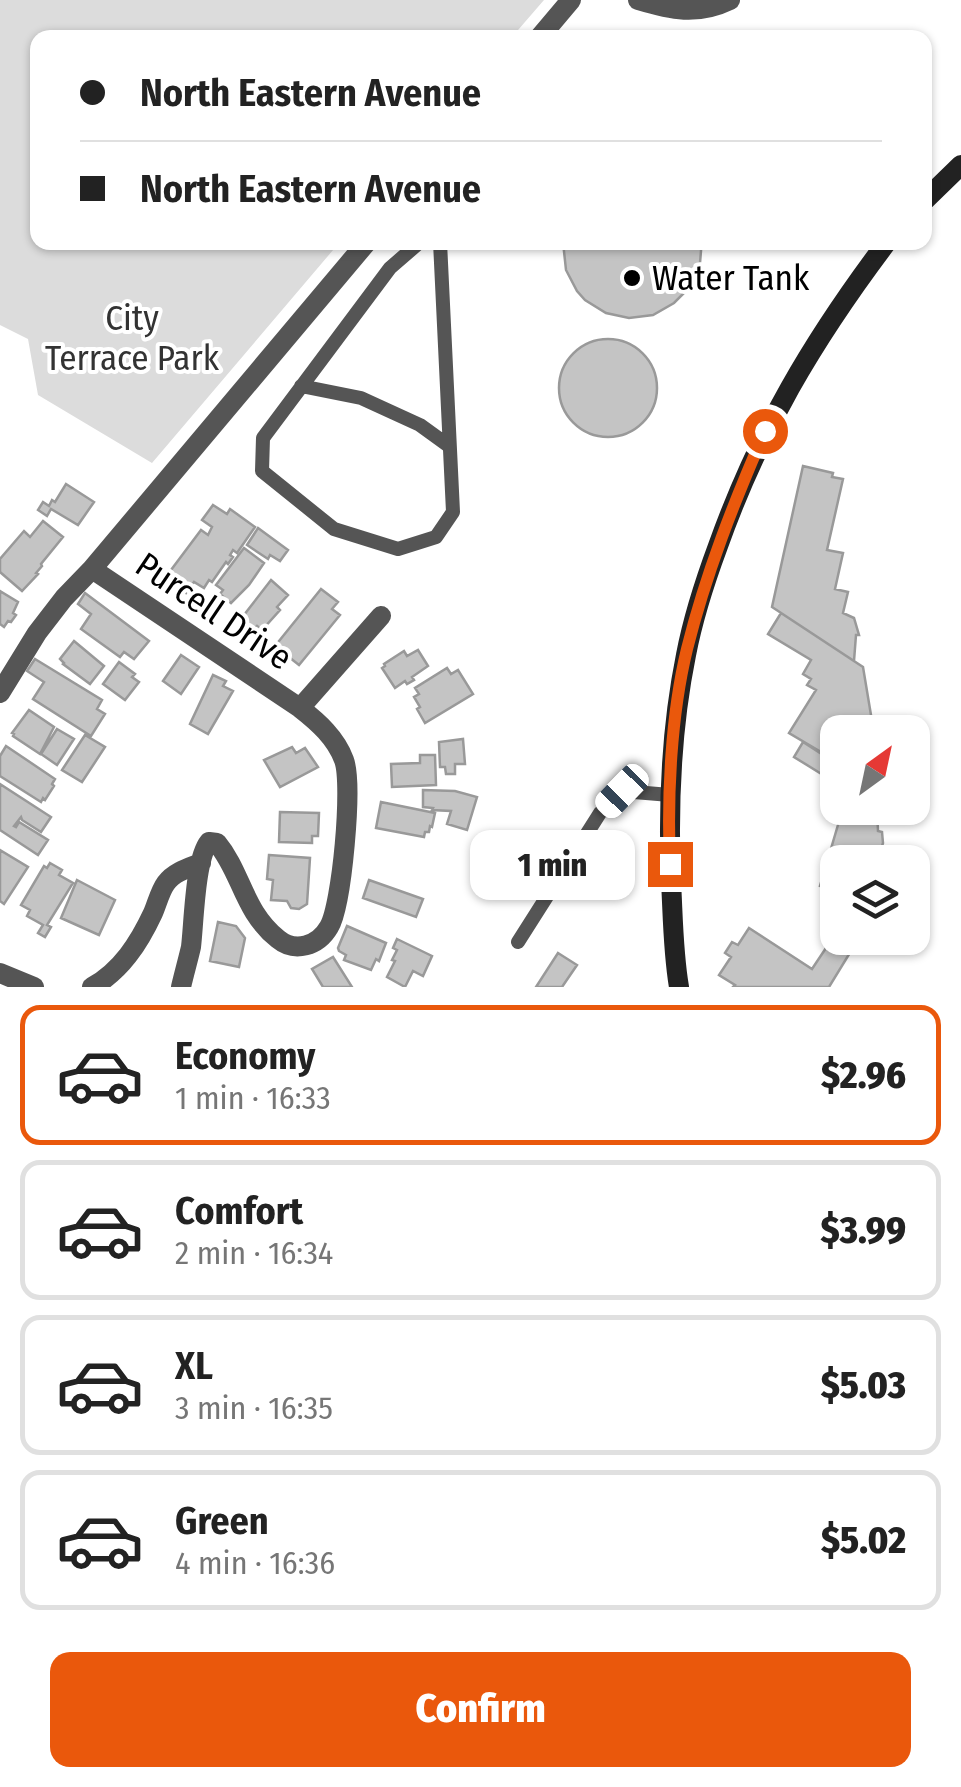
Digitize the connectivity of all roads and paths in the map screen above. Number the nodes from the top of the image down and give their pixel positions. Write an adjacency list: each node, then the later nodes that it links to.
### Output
1 (571, 0): 4 (street)
2 (638, 0): 3 (street)
3 (730, 0)
4 (547, 30)
5 (961, 165): 6 (main road)
6 (932, 193)
7 (360, 250): 13 (street)
8 (411, 250): 11 (lane)
9 (440, 250): 12 (lane)
10 (881, 250): 17 (main road)
11 (302, 386): 12 (lane); 12 (lane)
12 (449, 446)
13 (92, 569): 15 (street); 16 (street, Purcell Drive)
14 (381, 616): 16 (street)
15 (0, 693)
16 (300, 708): 18 (street, Purcell Drive)
17 (670, 794): 19 (lane); 24 (main road)
18 (201, 863): 22 (street); 23 (street)
19 (518, 942)
20 (0, 973): 21 (street)
21 (34, 987)
22 (92, 987)
23 (181, 987)
24 (679, 987)

